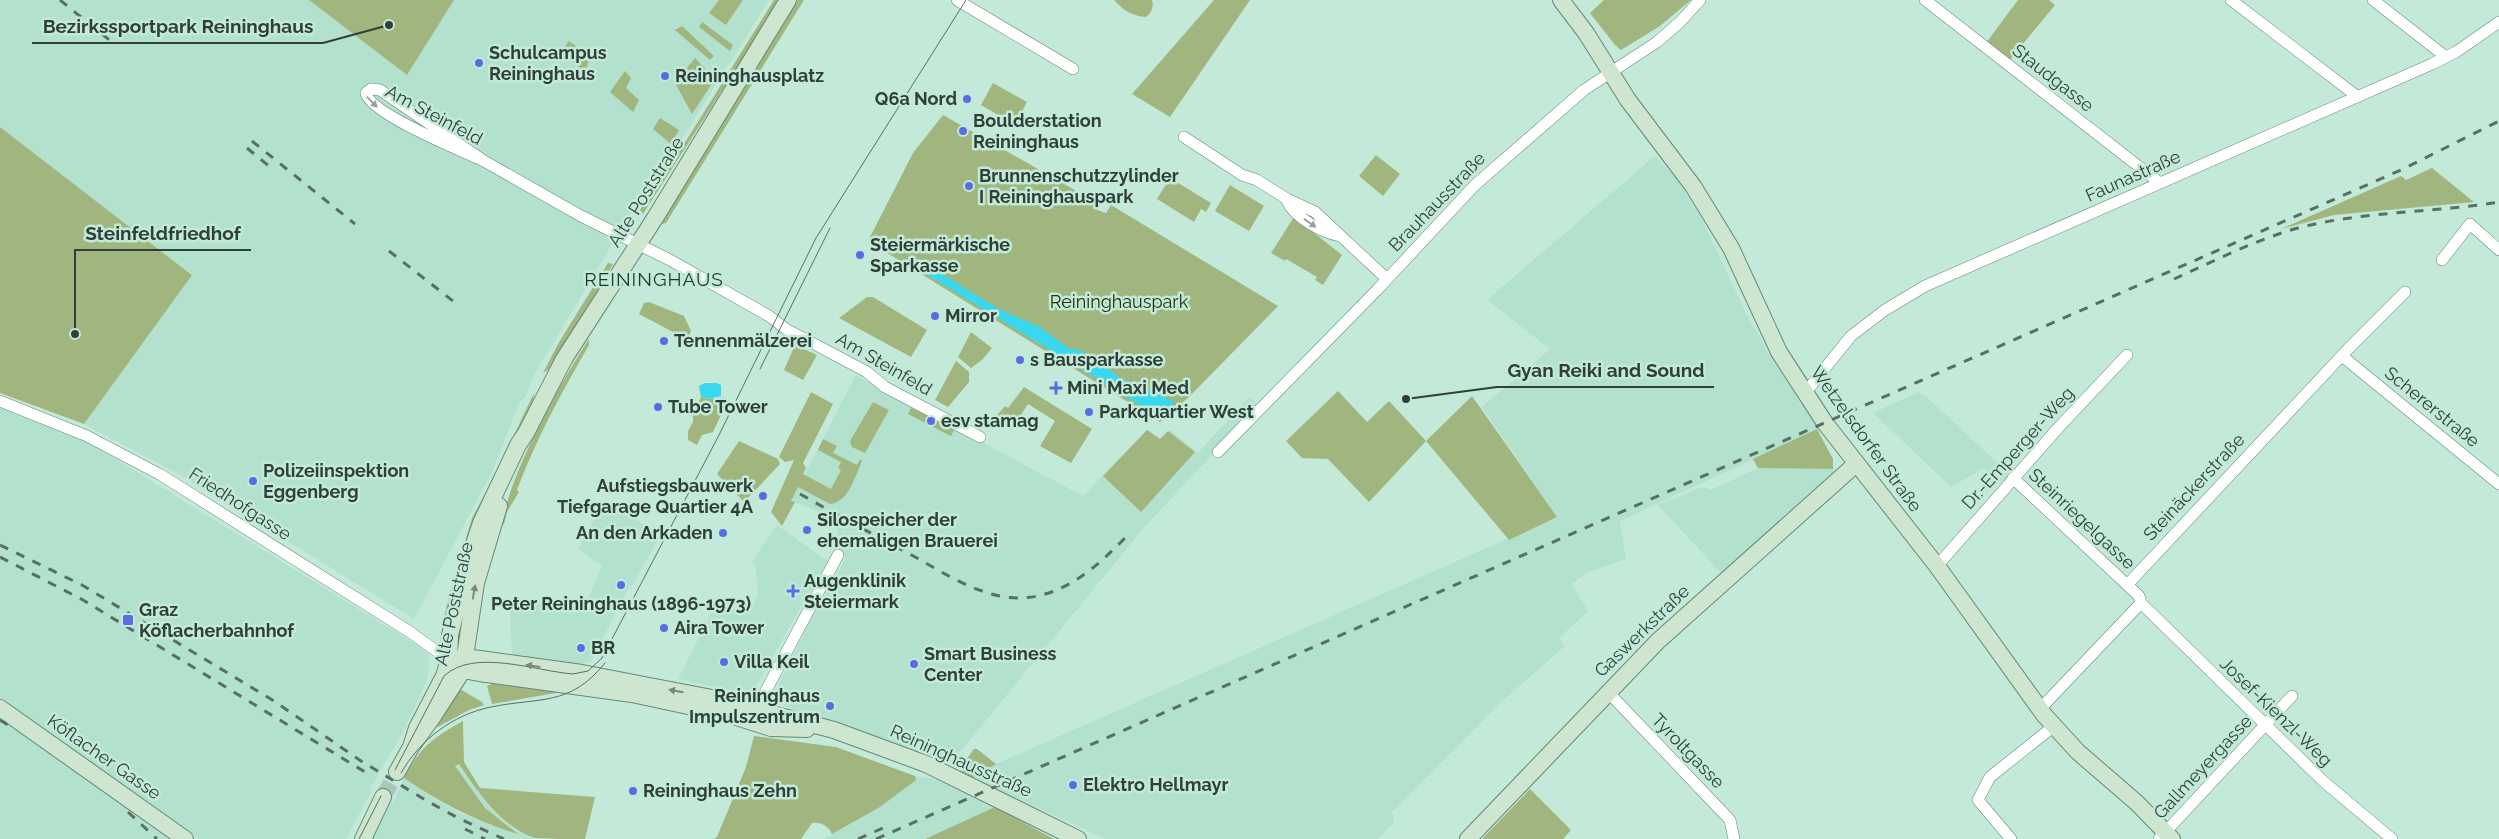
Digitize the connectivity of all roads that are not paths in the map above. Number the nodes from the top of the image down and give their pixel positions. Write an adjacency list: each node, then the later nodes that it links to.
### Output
1 (788, 0): 16 (main road, Alte Poststraße)
2 (958, 0): 10 (street)
3 (1561, 0): 11 (main road, Wetzelsdorfer Straße)
4 (1700, 0): 11 (street, Brauhausstraße)
5 (1925, 0): 15 (street, Staudgasse)
6 (2232, 0): 12 (street)
7 (2374, 0): 9 (street)
8 (2499, 22): 9 (street, Faunastraße)
9 (2446, 58): 12 (street, Faunastraße)
10 (1073, 69)
11 (1610, 74): 19 (street, Brauhausstraße); 23 (main road, Wetzelsdorfer Straße)
12 (2358, 97): 15 (street, Faunastraße)
13 (1184, 137): 19 (street)
14 (484, 161): 14 (street, Am Steinfeld, one-way to 14); 16 (street, Am Steinfeld)
15 (2160, 184): 23 (street, Faunastraße)
16 (637, 244): 25 (street, Am Steinfeld); 34 (main road, Alte Poststraße)
17 (2499, 250): 18 (street)
18 (2442, 260)
19 (1387, 279): 26 (street, Brauhausstraße)
20 (2405, 292): 22 (street, Steinäckerstraße)
21 (2127, 355): 28 (street, Dr.-Emperger-Weg)
22 (2342, 356): 29 (street, Schererstraße); 32 (street, Steinäckerstraße)
23 (1805, 393): 27 (main road, Wetzelsdorfer Straße)
24 (0, 401): 34 (street, Friedhofgasse)
25 (980, 436)
26 (1218, 452)
27 (1856, 464): 31 (main road, Wetzelsdorfer Straße); 35 (main road, Gaswerkstraße)
28 (2013, 478): 31 (street, Dr.-Emperger-Weg); 32 (street, Steinriegelgasse)
29 (2499, 484)
30 (838, 555): 39 (street)
31 (1937, 566): 38 (main road, Wetzelsdorfer Straße)
32 (2127, 585): 33 (street)
33 (2141, 603): 38 (street); 41 (street, Josef-Kienzl-Weg)
34 (459, 662): 39 (main road, Reininghausstraße); 42 (main road, Alte Poststraße)
35 (1608, 692): 49 (main road, Gaswerkstraße); 50 (street, Tyroltgasse)
36 (2292, 696): 41 (street, Gallmeyergasse)
37 (0, 708): 46 (main road, Köflacher Gasse)
38 (2040, 709): 40 (main road, Wetzelsdorfer Straße)
39 (753, 716): 48 (main road, Reininghausstraße)
40 (2054, 726): 44 (main road, Wetzelsdorfer Straße); 51 (street)
41 (2264, 726): 44 (street, Gallmeyergasse); 45 (street, Josef-Kienzl-Weg)
42 (397, 772)
43 (384, 797): 47 (main road)
44 (2166, 837)
45 (2388, 838)
46 (185, 839)
47 (363, 839)
48 (1078, 839)
49 (1468, 839)
50 (1734, 839)
51 (2011, 839)

